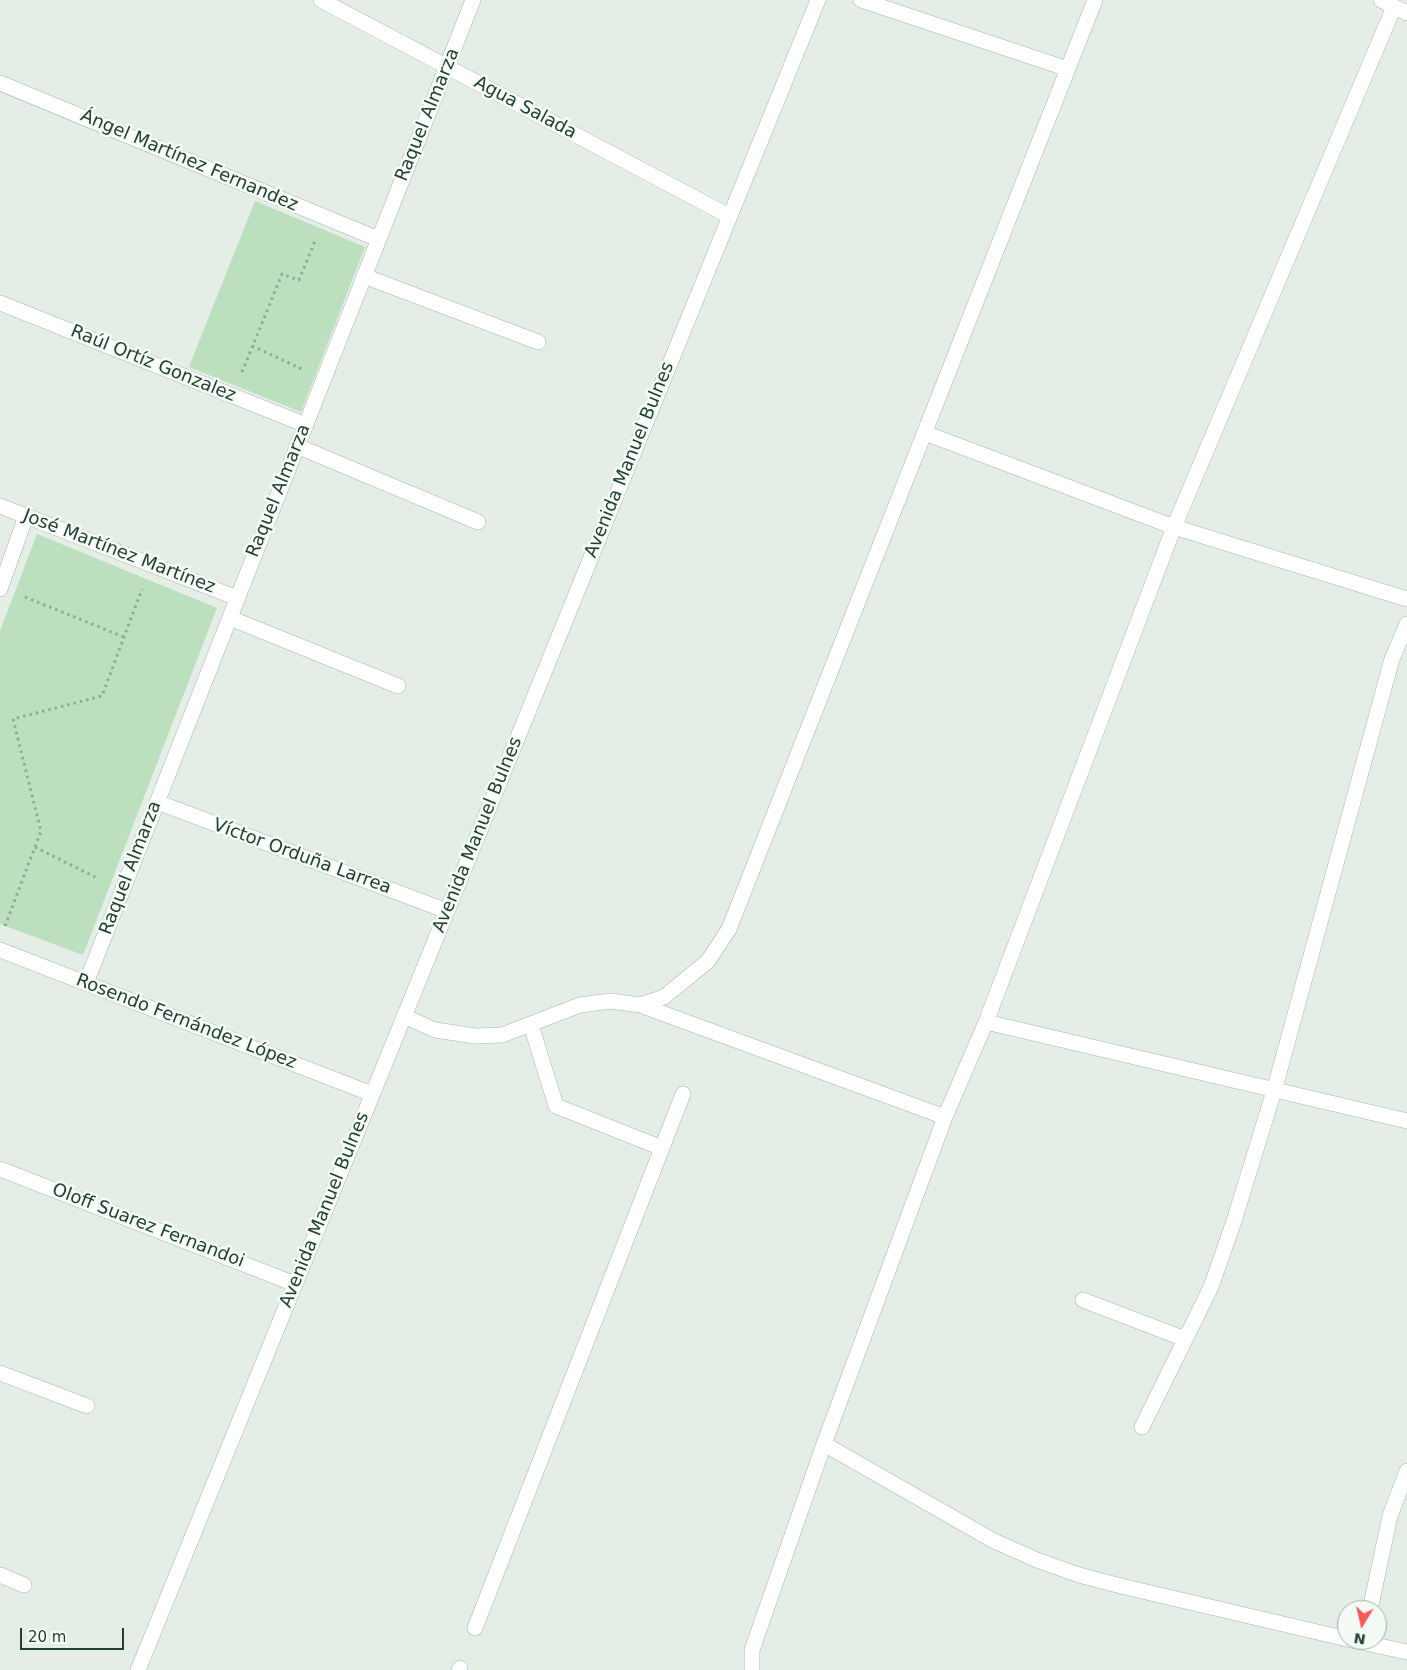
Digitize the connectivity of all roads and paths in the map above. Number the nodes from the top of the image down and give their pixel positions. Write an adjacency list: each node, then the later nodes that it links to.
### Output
1 (321, 0): 7 (street, Agua Salada)
2 (473, 0): 7 (street, Raquel Almarza)
3 (818, 0): 10 (street, Avenida Manuel Bulnes)
4 (861, 0): 8 (street)
5 (1095, 0): 8 (street)
6 (1394, 7): 25 (street)
7 (447, 67): 10 (street, Agua Salada); 12 (street, Raquel Almarza)
8 (1068, 69): 20 (street)
9 (0, 83): 11 (street, Ángel Martínez Fernandez)
10 (729, 216): 37 (street, Avenida Manuel Bulnes)
11 (324, 218): 12 (street, Ángel Martínez Fernandez); 16 (path)
12 (378, 239): 13 (street, Raquel Almarza)
13 (364, 276): 15 (street); 17 (street, Raquel Almarza)
14 (0, 303): 18 (street, Raúl Ortíz Gonzalez)
15 (538, 342)
16 (252, 346): 17 (path); 18 (path)
17 (324, 379): 19 (street, Raquel Almarza)
18 (232, 396): 19 (street, Raúl Ortíz Gonzalez)
19 (306, 425): 21 (street, Raquel Almarza)
20 (925, 433): 25 (street); 41 (street)
21 (297, 446): 24 (street); 28 (street, Raquel Almarza)
22 (0, 506): 23 (street, José Martínez Martínez)
23 (26, 516): 26 (street, José Martínez Martínez); 27 (street)
24 (478, 522)
25 (1174, 527): 29 (street); 43 (street)
26 (151, 565): 28 (street, José Martínez Martínez); 32 (path)
27 (0, 588): 32 (path)
28 (237, 598): 30 (street, Raquel Almarza)
29 (1407, 599)
30 (230, 618): 33 (street); 34 (street, Raquel Almarza)
31 (1407, 624): 45 (street)
32 (124, 637): 35 (path)
33 (398, 686)
34 (157, 802): 36 (street, Raquel Almarza); 37 (street, Víctor Orduña Larrea)
35 (35, 847): 36 (path); 38 (path)
36 (123, 890): 40 (street, Raquel Almarza)
37 (447, 911): 42 (street, Avenida Manuel Bulnes)
38 (3, 932)
39 (0, 950): 40 (street, Rosendo Fernández López)
40 (86, 983): 46 (street, Rosendo Fernández López)
41 (640, 1005): 44 (street); 48 (street)
42 (404, 1016): 44 (street); 46 (street, Avenida Manuel Bulnes)
43 (986, 1022): 45 (street); 48 (street)
44 (531, 1025): 50 (street)
45 (1274, 1091): 49 (street); 54 (street)
46 (372, 1094): 52 (street, Avenida Manuel Bulnes)
47 (683, 1094): 50 (street)
48 (945, 1117): 58 (street)
49 (1407, 1121)
50 (662, 1148): 63 (street)
51 (0, 1169): 52 (street, Oloff Suarez Fernandoi)
52 (295, 1284): 68 (street, Avenida Manuel Bulnes)
53 (1083, 1300): 54 (street)
54 (1185, 1340): 57 (street)
55 (0, 1373): 56 (street)
56 (87, 1406)
57 (1142, 1427)
58 (824, 1444): 64 (street); 66 (street)
59 (1407, 1470): 62 (street)
60 (0, 1575): 61 (street)
61 (24, 1585)
62 (1372, 1600)
63 (475, 1628)
64 (1337, 1637)
65 (1387, 1647): 67 (street)
66 (752, 1650): 69 (street); 70 (street)
67 (1407, 1652)
68 (138, 1670)
69 (744, 1670)
70 (752, 1670)

